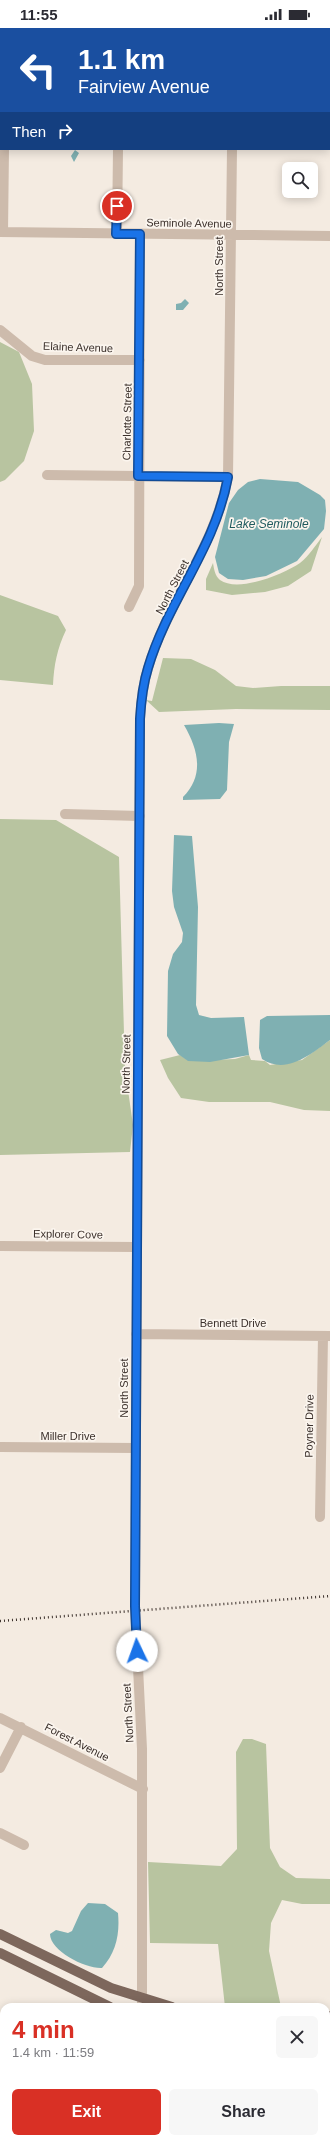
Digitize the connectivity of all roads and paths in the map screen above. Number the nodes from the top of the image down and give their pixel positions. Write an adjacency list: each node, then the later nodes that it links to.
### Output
1 (4, 150): 4 (street)
2 (118, 150): 5 (street)
3 (232, 150): 7 (street, North Street)
4 (1, 232): 5 (street, Seminole Avenue)
5 (116, 234): 6 (street, Seminole Avenue)
6 (140, 234): 7 (street, Seminole Avenue); 10 (street, Charlotte Street)
7 (231, 235): 8 (street, Seminole Avenue); 13 (street, North Street)
8 (330, 236)
9 (0, 330): 10 (street, Elaine Avenue)
10 (140, 360): 12 (street, Charlotte Street)
11 (47, 475): 12 (street)
12 (138, 476): 13 (street); 14 (street, Charlotte Street)
13 (228, 477): 16 (street, North Street)
14 (129, 607)
15 (65, 814): 16 (street)
16 (140, 816): 18 (street, North Street)
17 (0, 1246): 18 (street, Explorer Cove)
18 (136, 1247): 19 (street, North Street)
19 (136, 1334): 20 (street, Bennett Drive); 22 (street, North Street)
20 (326, 1336): 23 (street, Poyner Drive)
21 (0, 1447): 22 (street, Miller Drive)
22 (136, 1448): 27 (street, North Street)
23 (320, 1517)
24 (0, 1718): 25 (street, Forest Avenue)
25 (20, 1727): 26 (street); 27 (street, Forest Avenue)
26 (0, 1768)
27 (143, 1789): 32 (street, North Street)
28 (0, 1833): 29 (street)
29 (24, 1845)
30 (0, 1934): 32 (main road)
31 (0, 1953): 33 (main road)
32 (142, 2002)
33 (102, 2003)

